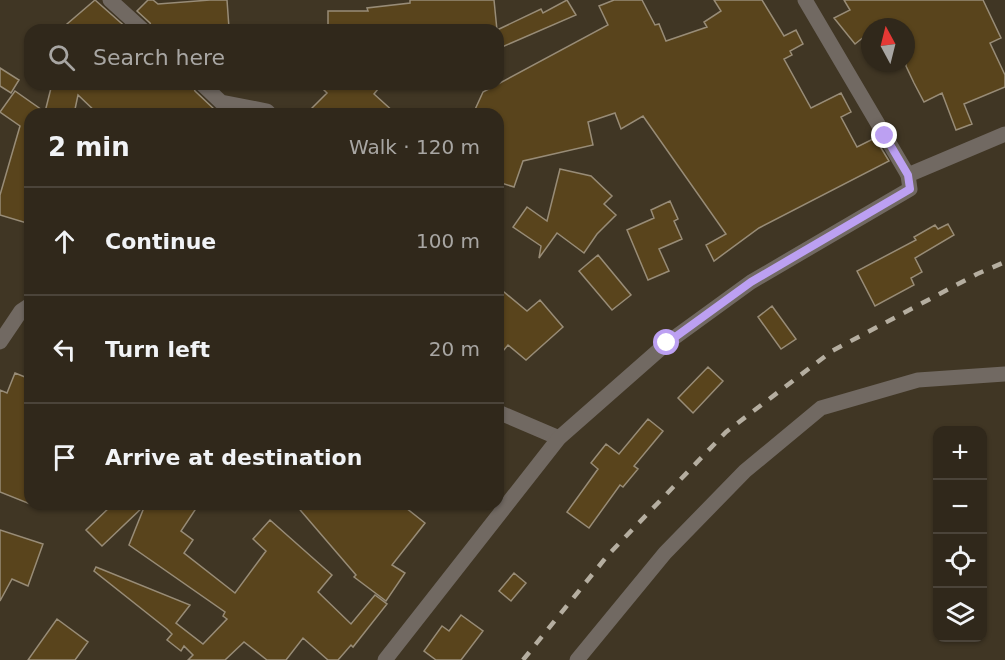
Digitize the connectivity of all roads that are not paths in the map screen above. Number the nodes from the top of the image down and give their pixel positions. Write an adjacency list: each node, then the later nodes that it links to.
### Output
1 (110, 0): 3 (street)
2 (805, 0): 7 (street)
3 (136, 24)
4 (208, 90): 5 (street)
5 (252, 108)
6 (1005, 134): 7 (street)
7 (908, 175): 12 (street)
8 (24, 309): 9 (street)
9 (0, 342)
10 (1005, 374): 16 (street)
11 (504, 415): 12 (street)
12 (559, 438): 13 (street)
13 (504, 508)
14 (503, 510): 15 (street)
15 (385, 660)
16 (577, 660)

